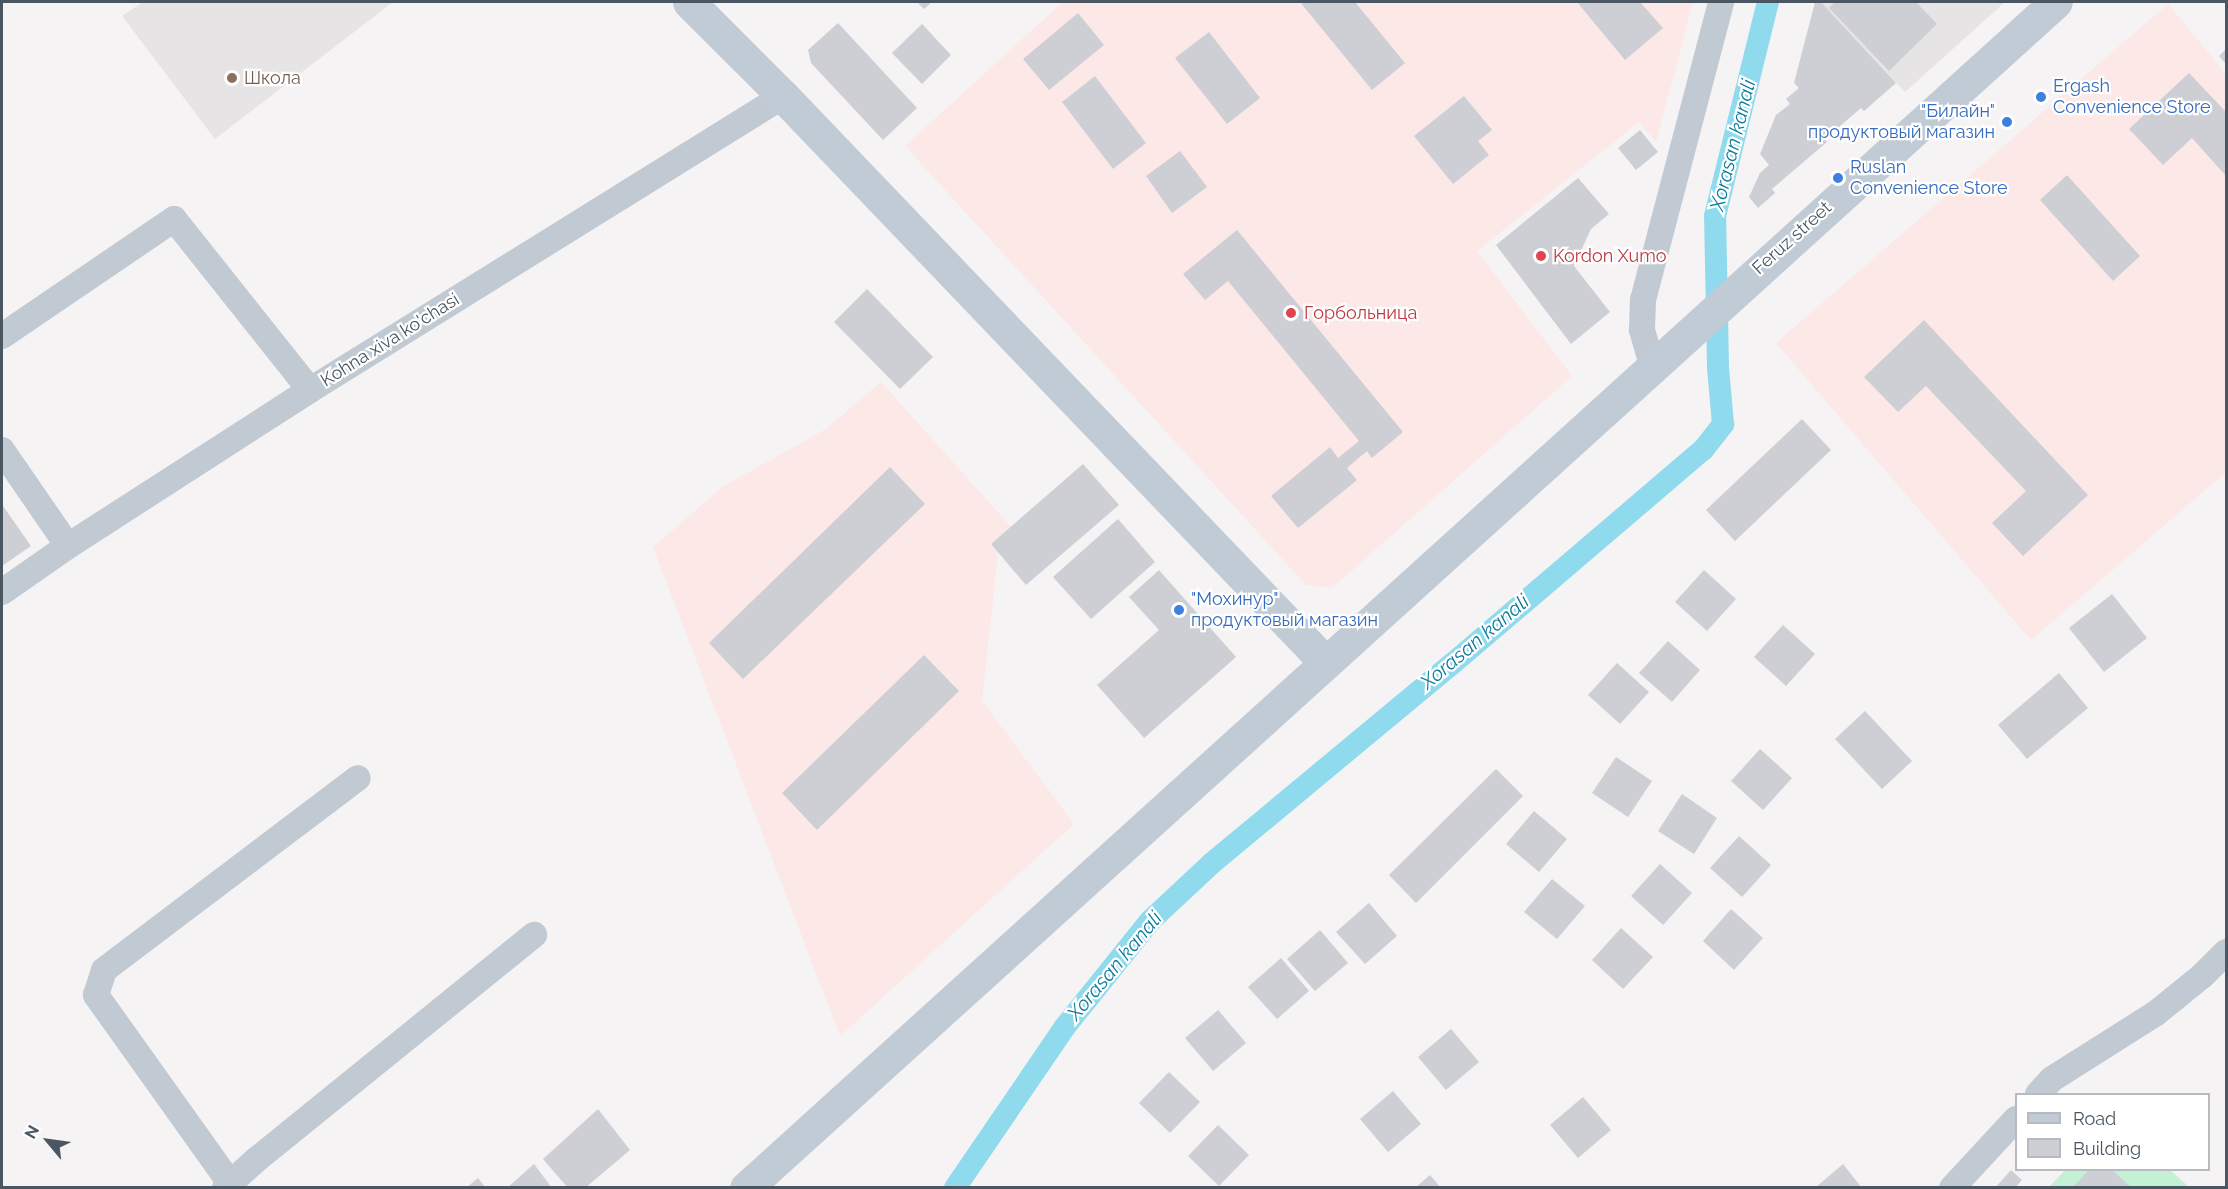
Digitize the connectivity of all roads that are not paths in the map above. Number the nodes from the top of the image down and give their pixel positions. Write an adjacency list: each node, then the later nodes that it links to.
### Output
1 (689, 2): 4 (main road)
2 (1721, 2): 6 (street)
3 (2056, 2): 6 (main road, Feruz street)
4 (783, 96): 7 (street, Kohna xiva ko'chasi); 11 (main road)
5 (2, 336): 7 (street)
6 (1652, 365): 11 (main road, Feruz street)
7 (310, 390): 9 (street, Kohna xiva ko'chasi)
8 (2, 450): 9 (street)
9 (68, 546): 10 (street, Kohna xiva ko'chasi)
10 (2, 592)
11 (1325, 662): 18 (main road, Feruz street)
12 (358, 778): 17 (street)
13 (534, 935): 17 (street)
14 (2226, 952): 15 (street)
15 (2040, 1093)
16 (2015, 1120): 19 (street)
17 (227, 1185)
18 (746, 1188)
19 (1952, 1188)

